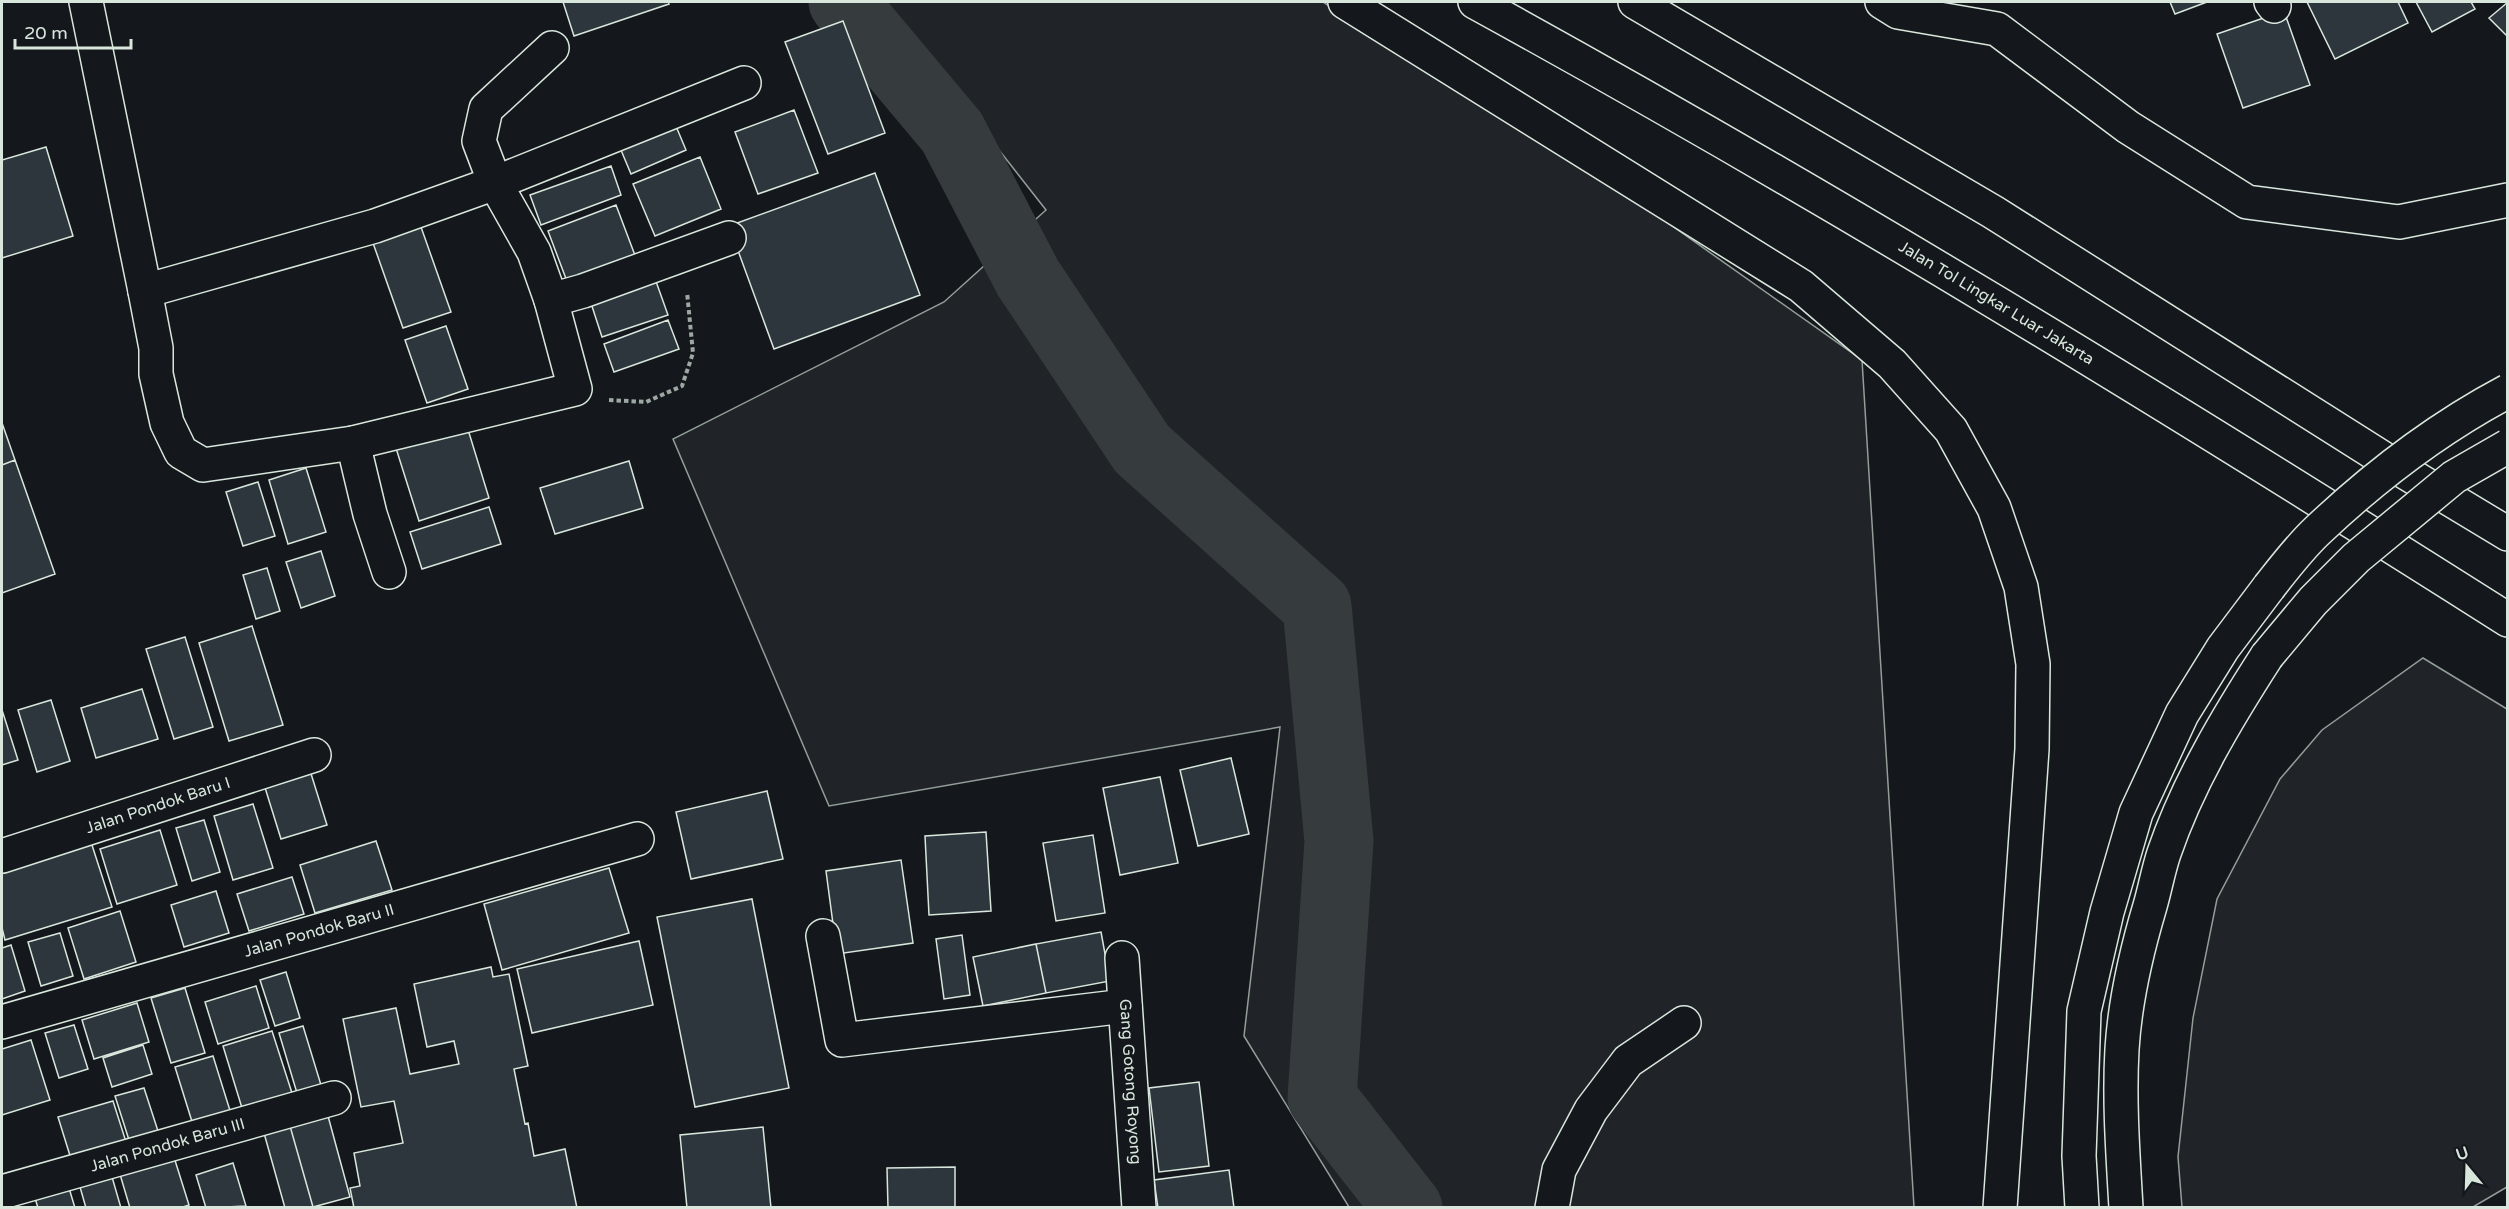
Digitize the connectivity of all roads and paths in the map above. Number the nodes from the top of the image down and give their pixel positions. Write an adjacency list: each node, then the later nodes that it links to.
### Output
1 (86, 2): 12 (main road)
2 (1345, 2): 33 (main road)
3 (1475, 2): 20 (main road, Jalan Tol Lingkar Luar Jakarta)
4 (1635, 2): 18 (main road)
5 (1882, 2): 9 (main road)
6 (552, 48): 8 (main road)
7 (744, 82): 8 (main road)
8 (495, 183): 12 (main road); 13 (main road)
9 (2508, 200)
10 (729, 238): 11 (main road)
11 (683, 255): 13 (main road); 14 (path)
12 (145, 291): 16 (main road)
13 (551, 300): 14 (main road)
14 (575, 389): 16 (main road)
15 (2508, 391): 34 (main road, bridge)
16 (353, 443): 19 (main road)
17 (2508, 446): 35 (main road, bridge)
18 (2508, 534)
19 (389, 572)
20 (2508, 620)
21 (314, 755): 23 (main road, Jalan Pondok Baru I)
22 (637, 838): 27 (main road, Jalan Pondok Baru II)
23 (2, 856)
24 (823, 936): 26 (main road)
25 (1122, 958): 26 (main road, Gang Gotong Royong)
26 (1125, 1006): 31 (main road, Gang Gotong Royong)
27 (2, 1022)
28 (1684, 1023): 32 (main road)
29 (334, 1098): 30 (main road, Jalan Pondok Baru III)
30 (2, 1191)
31 (1139, 1208)
32 (1552, 1208)
33 (2000, 1208)
34 (2082, 1208)
35 (2126, 1208)

